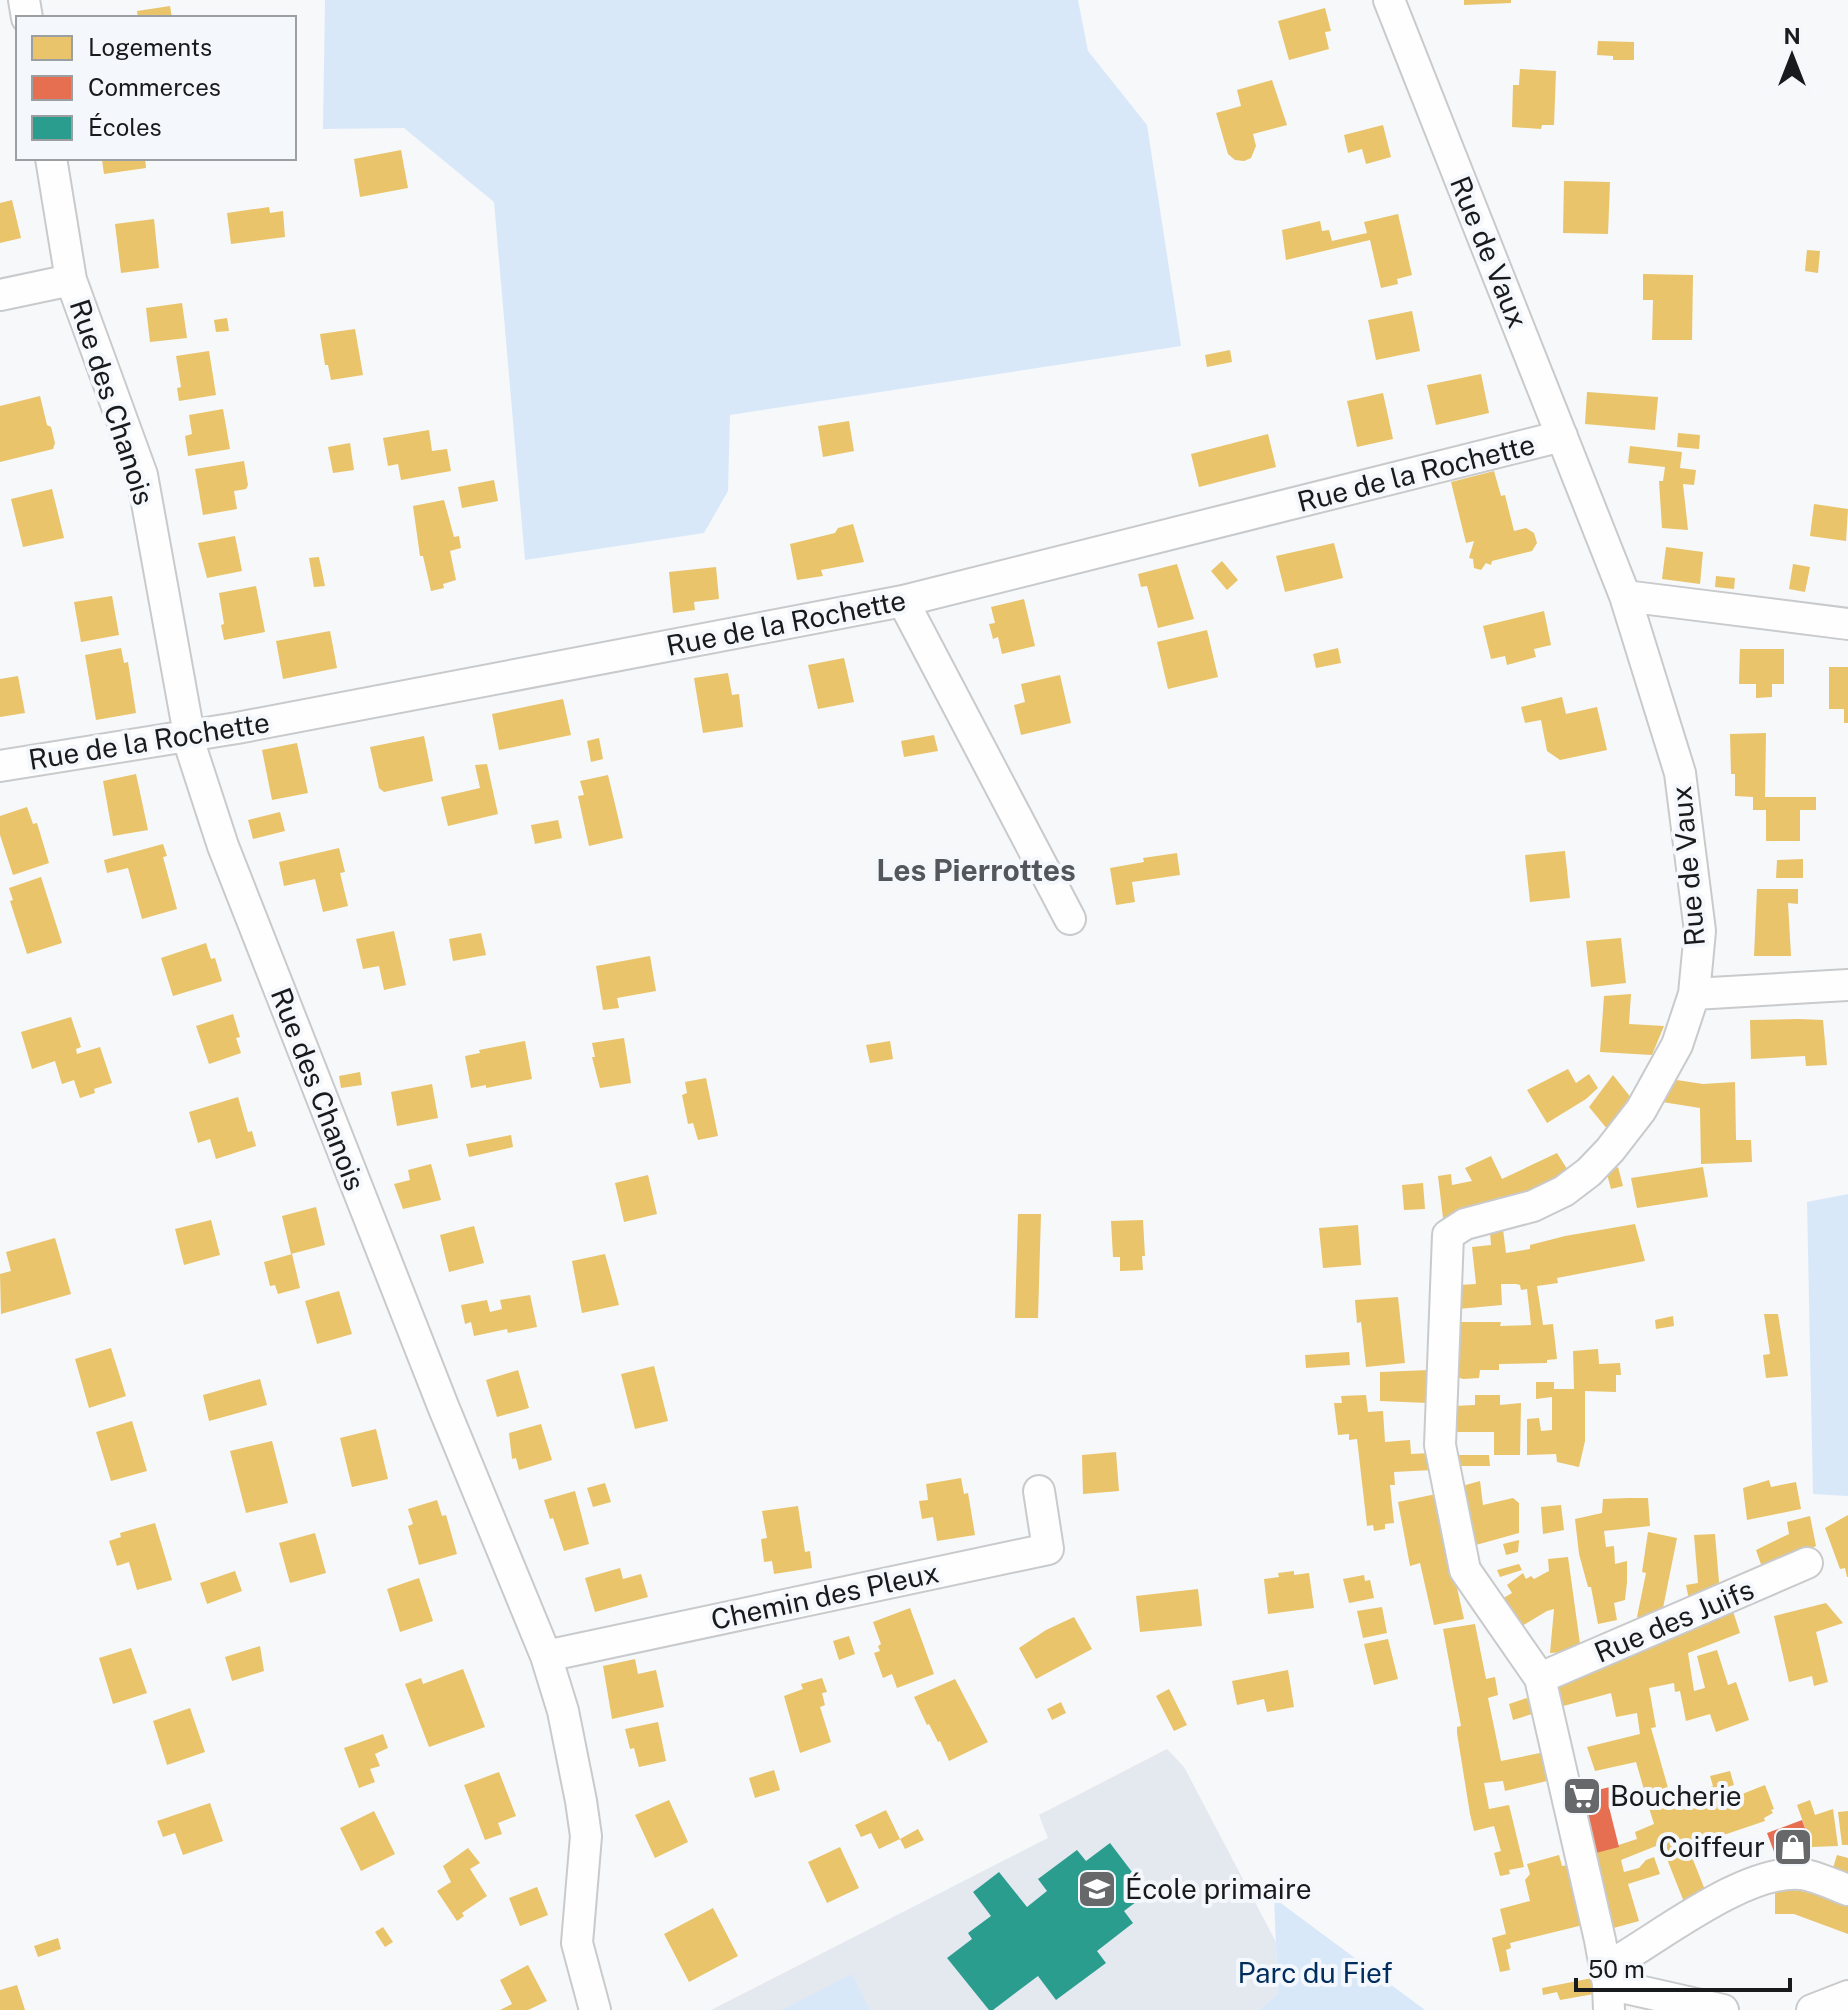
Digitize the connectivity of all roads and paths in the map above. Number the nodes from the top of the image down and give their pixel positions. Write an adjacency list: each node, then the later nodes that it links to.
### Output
1 (1389, 0): 5 (street, Rue de Vaux)
2 (51, 160): 3 (street, Rue des Chanois)
3 (71, 280): 4 (street); 9 (street, Rue des Chanois)
4 (0, 295)
5 (1562, 436): 6 (street, Rue de Vaux); 7 (street, Rue de la Rochette)
6 (1625, 596): 8 (street); 13 (street, Rue de Vaux)
7 (903, 601): 9 (street, Rue de la Rochette); 11 (street)
8 (1848, 624)
9 (190, 736): 10 (street, Rue de la Rochette); 16 (street, Rue des Chanois)
10 (0, 766)
11 (1070, 919)
12 (1848, 985): 13 (street)
13 (1694, 994): 17 (street, Rue de Vaux)
14 (1039, 1491): 16 (street, Chemin des Pleux)
15 (1807, 1563): 17 (street, Rue des Juifs)
16 (546, 1656): 21 (street, Rue des Chanois)
17 (1540, 1678): 19 (street, Rue de Vaux)
18 (1848, 1890): 19 (street)
19 (1607, 1986): 22 (street)
20 (1848, 1996): 23 (street)
21 (595, 2010)
22 (1723, 2010)
23 (1812, 2010)

